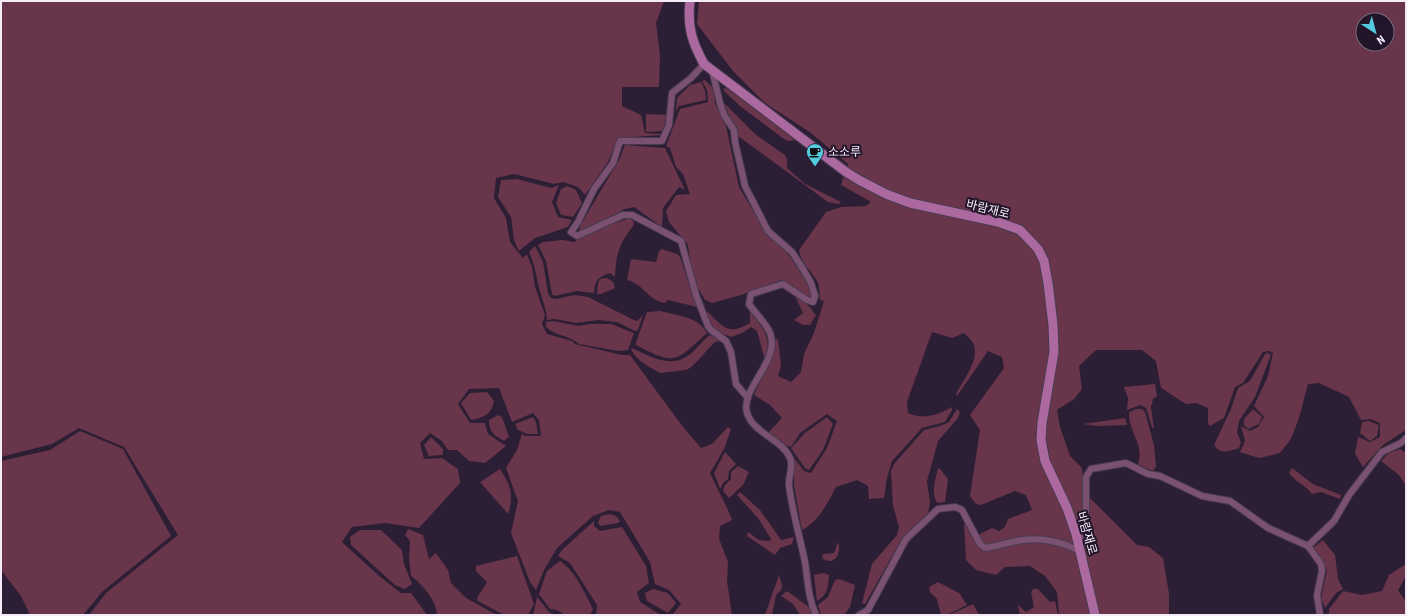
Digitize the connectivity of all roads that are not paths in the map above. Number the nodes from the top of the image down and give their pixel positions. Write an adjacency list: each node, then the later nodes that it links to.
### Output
1 (690, 1): 2 (street, 바람재로)
2 (708, 67): 3 (street); 3 (street); 5 (street, 바람재로)
3 (748, 398): 8 (street)
4 (1406, 438): 6 (street)
5 (1078, 541): 6 (street); 7 (street, 바람재로)
6 (1308, 546): 11 (street)
7 (1080, 552): 9 (street); 10 (street, 바람재로)
8 (816, 615)
9 (859, 615)
10 (1095, 615)
11 (1320, 615)

